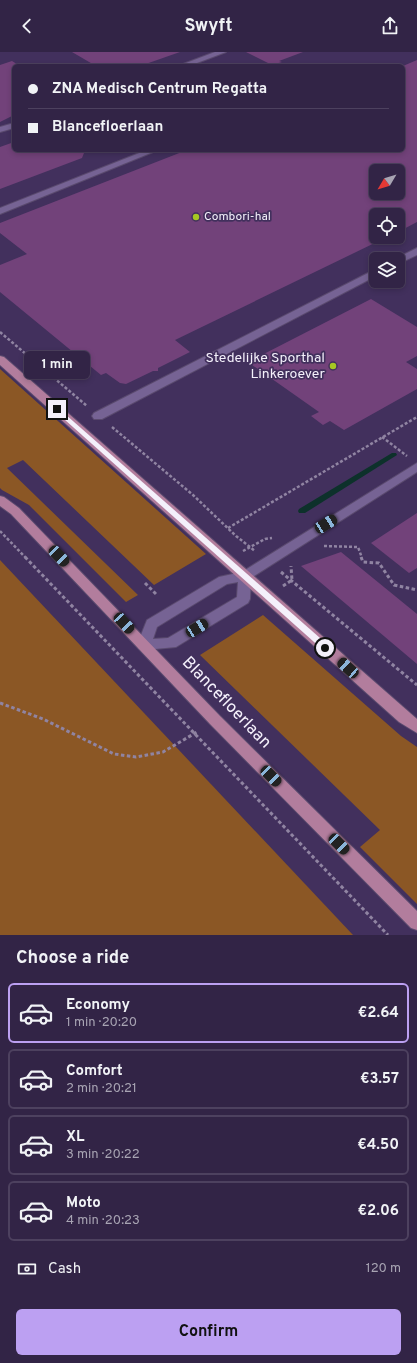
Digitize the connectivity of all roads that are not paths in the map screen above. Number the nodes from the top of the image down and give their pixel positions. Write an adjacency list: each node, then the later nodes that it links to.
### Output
1 (222, 52): 2 (street)
2 (188, 64)
3 (12, 126): 4 (street)
4 (0, 130)
5 (131, 152): 7 (street)
6 (149, 152): 7 (street)
7 (124, 162): 8 (street)
8 (0, 211)
9 (417, 251): 10 (street)
10 (405, 257)
11 (369, 276): 13 (street)
12 (0, 359): 16 (main road)
13 (98, 416)
14 (417, 467): 16 (street)
15 (0, 500): 17 (main road, Blancefloerlaan)
16 (245, 576): 17 (street); 17 (street, Blancefloerlaan); 18 (main road)
17 (144, 645): 19 (main road, Blancefloerlaan)
18 (417, 727)
19 (417, 922)

